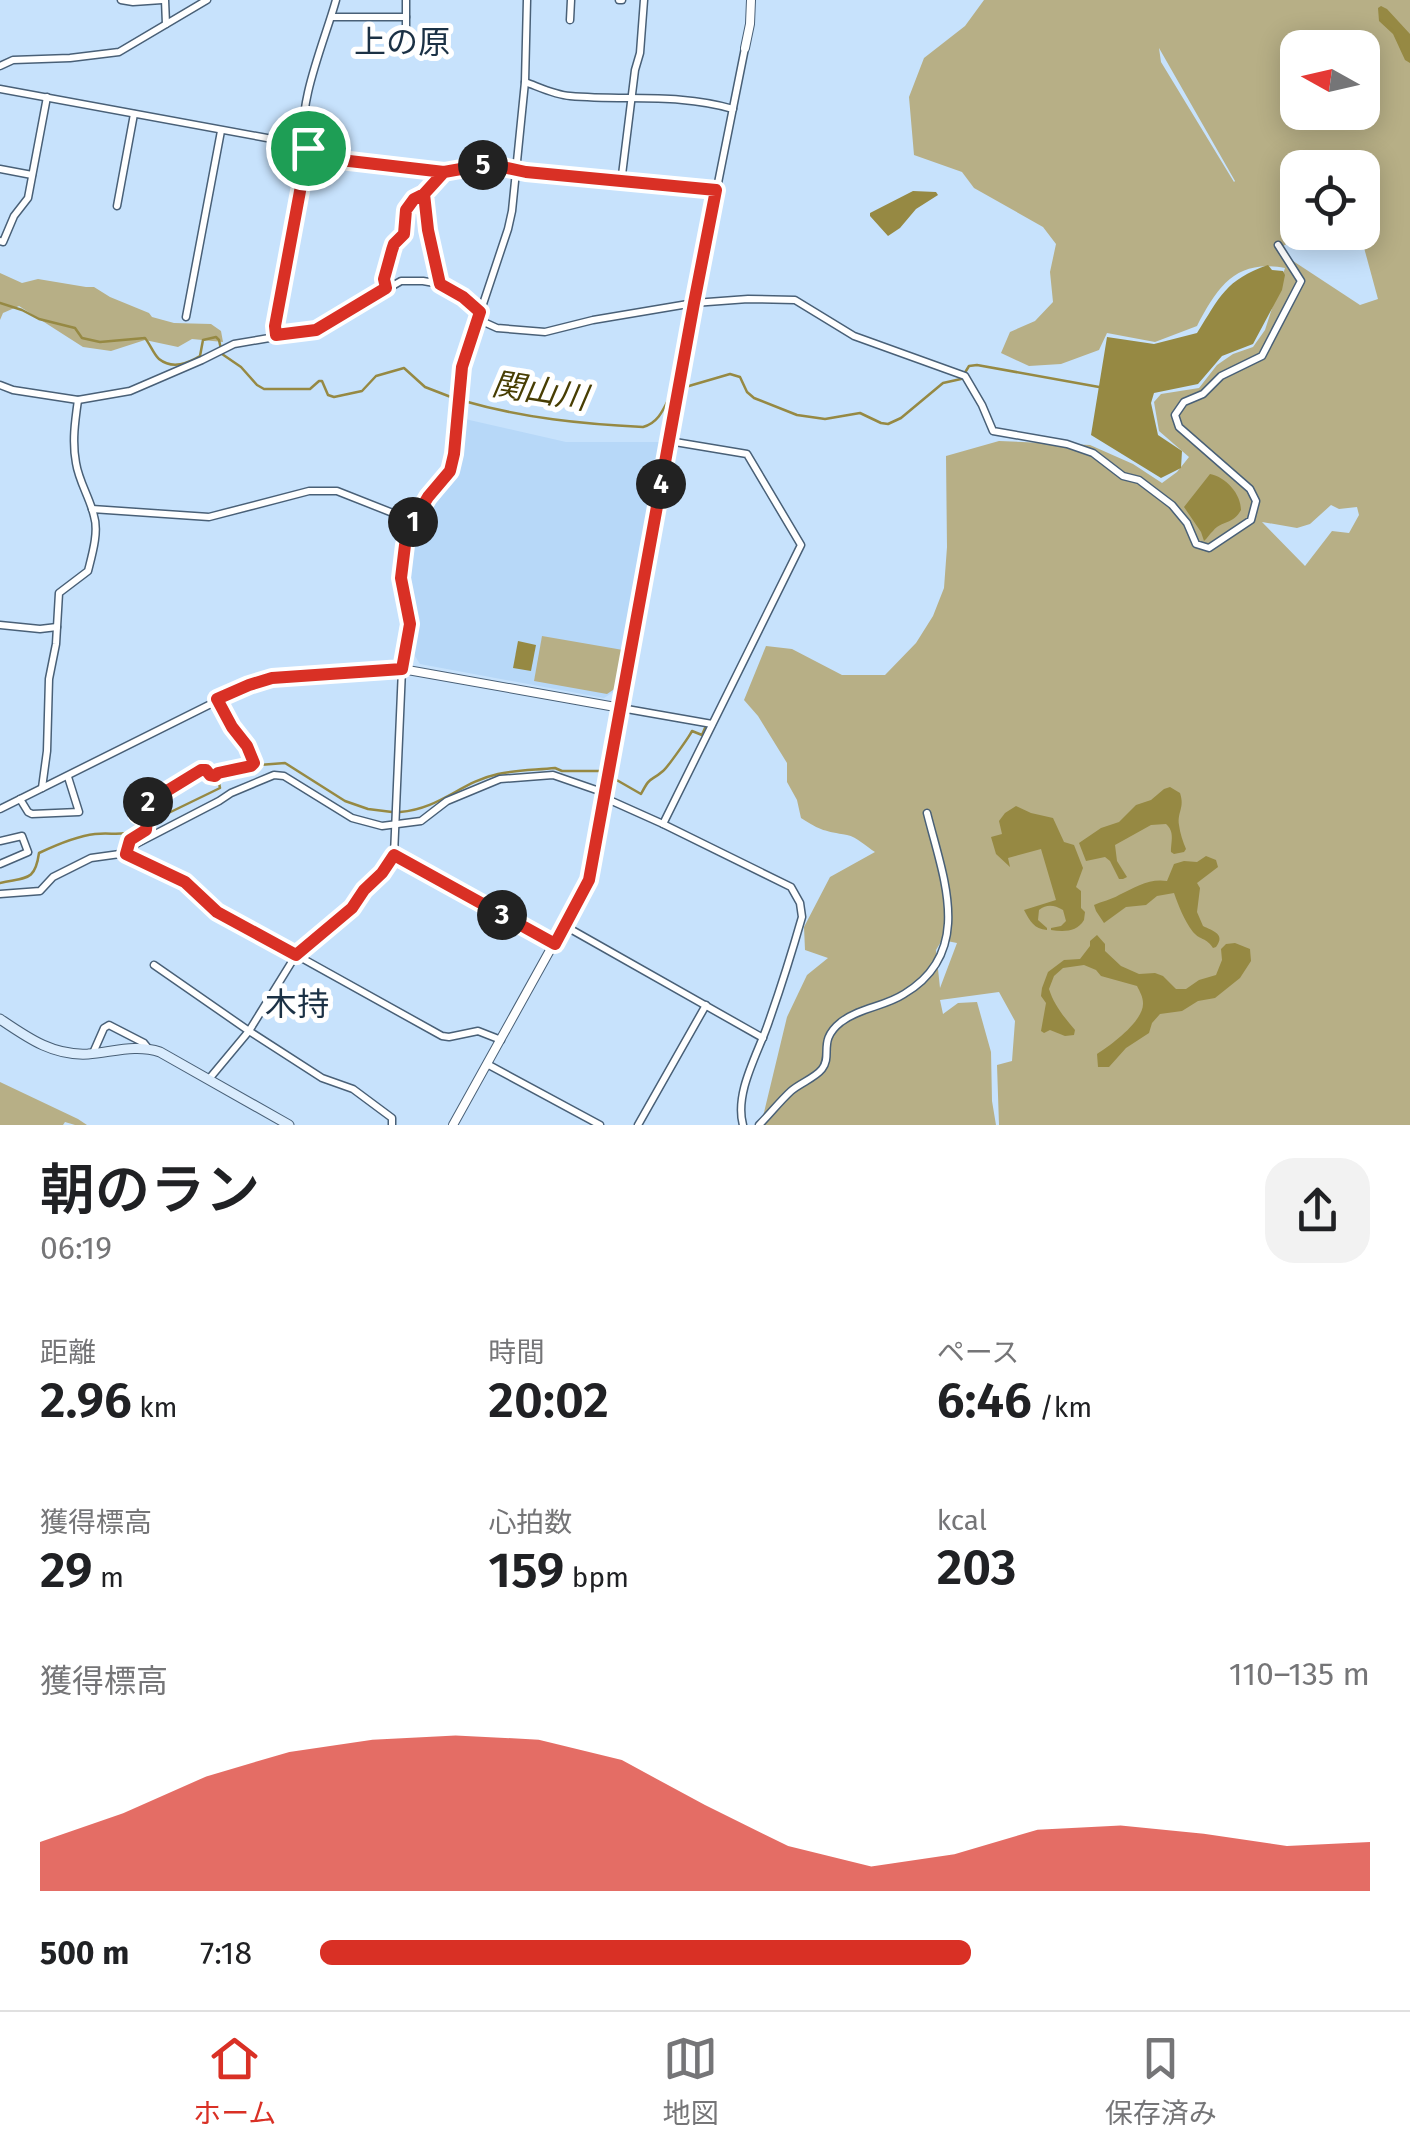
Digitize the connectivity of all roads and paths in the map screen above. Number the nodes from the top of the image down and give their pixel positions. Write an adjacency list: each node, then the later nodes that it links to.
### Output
1 (120, 0): 2 (street)
2 (164, 0): 13 (street)
3 (207, 0): 13 (street)
4 (336, 0): 10 (street)
5 (406, 0): 11 (street)
6 (527, 0): 17 (street)
7 (571, 0): 12 (street)
8 (644, 0): 20 (street)
9 (751, 0): 15 (street)
10 (332, 17): 11 (street); 24 (street)
11 (406, 17): 14 (street)
12 (570, 20)
13 (166, 24): 16 (street)
14 (406, 28)
15 (745, 48): 21 (street)
16 (0, 66)
17 (525, 82): 20 (street); 26 (street)
18 (0, 88): 19 (street)
19 (47, 97): 22 (street); 28 (street)
20 (632, 97): 21 (street); 29 (street)
21 (733, 110): 30 (street)
22 (134, 114): 23 (street); 32 (street)
23 (221, 130): 24 (street); 39 (street)
24 (307, 147): 27 (street); 40 (street)
25 (0, 168): 28 (street)
26 (517, 171): 27 (street); 29 (street); 38 (street)
27 (444, 172): 31 (street)
28 (32, 175): 33 (street)
29 (622, 183): 30 (street)
30 (716, 190): 37 (street)
31 (424, 194): 35 (street); 36 (street)
32 (117, 206)
33 (0, 241)
34 (1278, 245): 37 (street)
35 (440, 284): 36 (street); 38 (street)
36 (386, 288): 40 (street)
37 (694, 303): 38 (street); 42 (street)
38 (478, 316): 44 (street)
39 (186, 317)
40 (276, 335): 43 (street)
41 (0, 385): 43 (street)
42 (677, 399): 45 (street)
43 (78, 400): 46 (street)
44 (459, 406): 47 (street)
45 (669, 440): 52 (street); 53 (street)
46 (92, 509): 47 (street); 49 (street)
47 (414, 521): 50 (street)
48 (0, 625): 49 (street)
49 (57, 627): 55 (street)
50 (402, 669): 51 (street); 52 (street); 61 (street)
51 (217, 699): 54 (street); 63 (street)
52 (621, 708): 53 (street); 56 (street)
53 (712, 724): 60 (street)
54 (68, 776): 55 (street); 57 (street)
55 (42, 789): 57 (street)
56 (605, 796): 60 (street); 61 (street); 67 (street)
57 (20, 799): 58 (street)
58 (0, 809)
59 (927, 813): 86 (street)
60 (663, 824): 74 (street)
61 (396, 825): 63 (street); 64 (street)
62 (0, 841): 65 (street)
63 (128, 851): 66 (street); 69 (street)
64 (394, 855): 68 (street); 69 (street)
65 (0, 864)
66 (0, 894)
67 (565, 926): 68 (street); 71 (street)
68 (555, 944): 75 (street)
69 (296, 955): 73 (street); 75 (street)
70 (154, 964): 73 (street)
71 (706, 1005): 74 (street); 84 (street)
72 (0, 1019): 77 (main road)
73 (248, 1031): 79 (street); 81 (street)
74 (764, 1038): 85 (street)
75 (501, 1040): 78 (street)
76 (148, 1048): 77 (main road); 77 (street); 79 (main road)
77 (94, 1053)
78 (487, 1064): 82 (street); 83 (street)
79 (209, 1078): 80 (main road)
80 (289, 1125)
81 (392, 1125)
82 (453, 1125)
83 (600, 1125)
84 (638, 1125)
85 (743, 1125)
86 (760, 1125)

